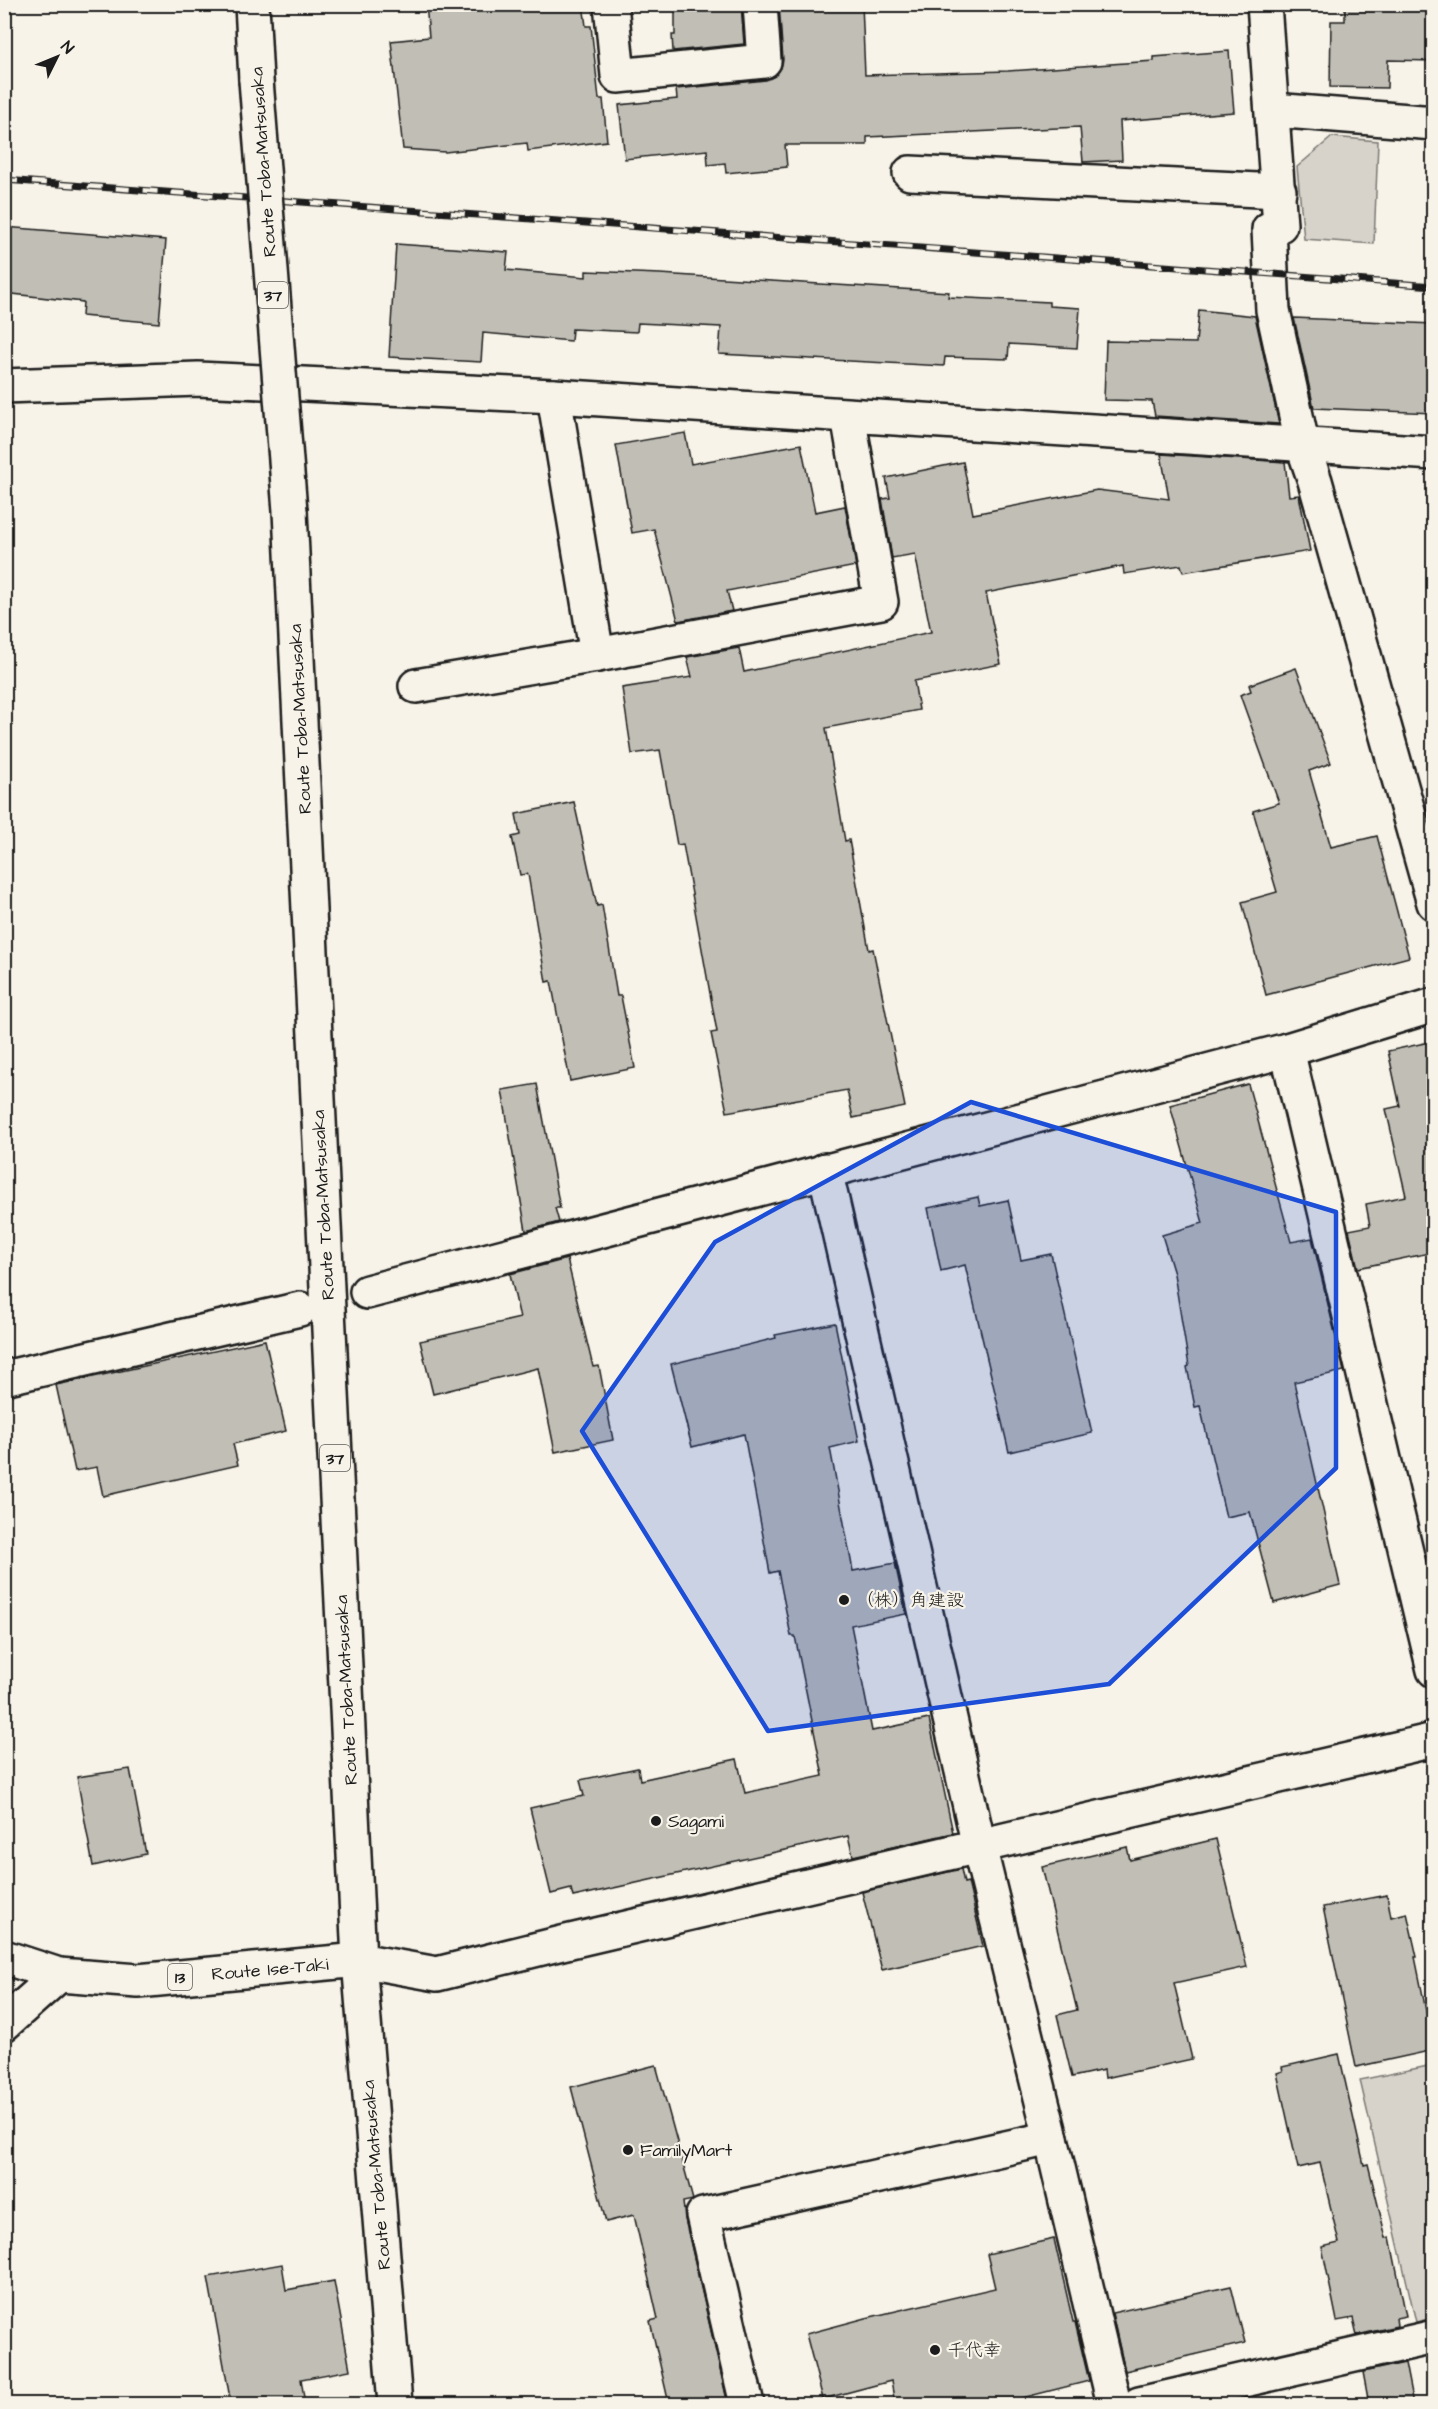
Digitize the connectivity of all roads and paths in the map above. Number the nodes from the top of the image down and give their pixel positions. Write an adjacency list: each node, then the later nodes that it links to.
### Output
1 (252, 4): 27 (street, Route Toba-Matsusaka / 37, bridge)
2 (611, 4): 3 (street)
3 (760, 4)
4 (1264, 4): 5 (street)
5 (1273, 110): 6 (street); 8 (street)
6 (1434, 123)
7 (910, 173): 8 (street)
8 (1279, 191): 12 (street)
9 (4, 386): 10 (street)
10 (554, 396): 11 (street); 14 (street)
11 (848, 417): 12 (street); 14 (street)
12 (1302, 444): 13 (street); 16 (street)
13 (1434, 453)
14 (597, 656): 15 (street)
15 (416, 686)
16 (1434, 903)
17 (1434, 1005): 18 (street)
18 (1287, 1050): 19 (street); 23 (street)
19 (825, 1170): 20 (street); 25 (street)
20 (367, 1292)
21 (300, 1310): 22 (street)
22 (4, 1378)
23 (1434, 1670)
24 (1434, 1740): 25 (street, Route Ise-Taki)
25 (979, 1846): 27 (street, Route Ise-Taki); 30 (street)
26 (4, 1957): 28 (street, Route Ise-Taki / 13)
27 (359, 1960): 28 (street, Route Ise-Taki / 13); 32 (street, Route Toba-Matsusaka / 37)
28 (59, 1975): 29 (street)
29 (4, 2024)
30 (1052, 2138): 33 (street); 34 (street)
31 (1434, 2337): 35 (street)
32 (395, 2404)
33 (747, 2404)
34 (1114, 2404)
35 (1139, 2404)

